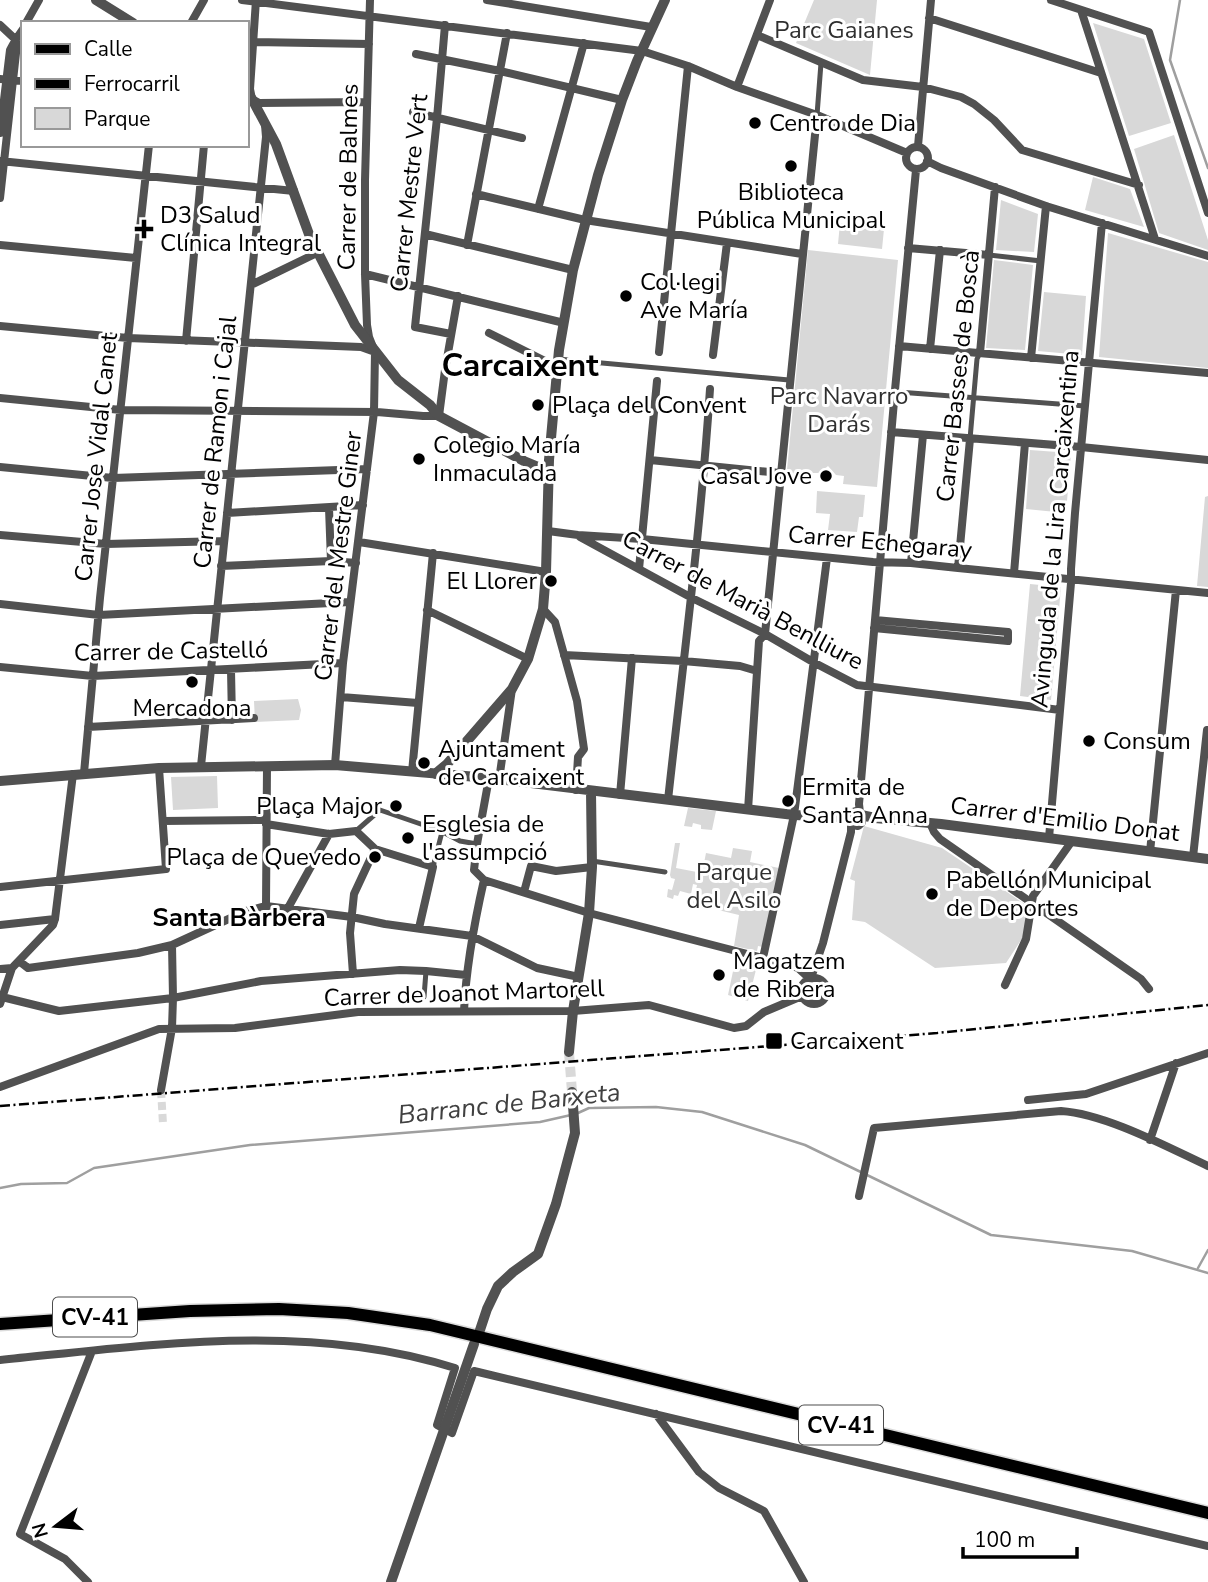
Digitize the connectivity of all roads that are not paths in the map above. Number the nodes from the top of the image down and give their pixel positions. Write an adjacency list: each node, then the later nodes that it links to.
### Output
1 (39, 0): 16 (street)
2 (96, 0): 17 (street)
3 (204, 0): 18 (street)
4 (242, 0): 11 (street)
5 (370, 0): 14 (street, Carrer de Balmes)
6 (487, 0): 12 (street)
7 (665, 0): 21 (street)
8 (770, 0): 24 (street)
9 (931, 0): 15 (street)
10 (1051, 0): 13 (street)
11 (256, 1): 14 (street); 26 (street)
12 (510, 2): 21 (street)
13 (1081, 10): 35 (street); 67 (street)
14 (369, 16): 20 (street); 28 (street, Carrer de Balmes)
15 (929, 18): 35 (street); 38 (street)
16 (27, 21)
17 (130, 21)
18 (192, 21)
19 (0, 25): 25 (street)
20 (445, 26): 23 (street); 31 (street, Carrer Mestre Vert)
21 (651, 27): 29 (street)
22 (21, 32): 25 (street)
23 (507, 33): 27 (street); 34 (street)
24 (757, 35): 32 (street); 37 (street)
25 (15, 39): 36 (street)
26 (253, 42): 28 (street); 40 (street)
27 (583, 43): 29 (street); 39 (street)
28 (369, 44): 42 (street, Carrer de Balmes)
29 (642, 51): 33 (street); 41 (street)
30 (416, 54): 31 (street)
31 (442, 59): 34 (street); 45 (street, Carrer Mestre Vert)
32 (821, 63): 38 (street); 44 (street)
33 (688, 66): 37 (street); 70 (street)
34 (500, 71): 39 (street); 47 (street)
35 (1101, 73): 59 (street)
36 (6, 79): 48 (street); 55 (street)
37 (737, 87): 44 (street)
38 (923, 87): 50 (street); 59 (street)
39 (572, 88): 41 (street); 66 (street)
40 (250, 97): 42 (street); 46 (street)
41 (622, 100): 68 (street)
42 (367, 102): 85 (street, Carrer de Balmes)
43 (413, 112): 45 (street)
44 (817, 115): 53 (street); 79 (street)
45 (437, 118): 47 (street); 71 (street, Carrer Mestre Vert)
46 (265, 122): 60 (street, Carrer de Ramon i Cajal); 62 (street)
47 (488, 129): 49 (street); 63 (street)
48 (0, 133)
49 (522, 138)
50 (918, 146): 53 (street); 54 (street)
51 (149, 147): 57 (street, Carrer Jose Vidal Canet)
52 (204, 147): 58 (street)
53 (907, 153): 56 (street)
54 (927, 161): 56 (street); 61 (street)
55 (2, 162): 57 (street); 64 (street)
56 (916, 170): 76 (street)
57 (146, 176): 58 (street); 82 (street, Carrer Jose Vidal Canet)
58 (201, 180): 60 (street); 94 (street)
59 (1139, 185): 72 (street)
60 (261, 187): 62 (street); 86 (street, Carrer de Ramon i Cajal)
61 (995, 187): 65 (street); 80 (street, Carrer Basses de Boscà)
62 (294, 191): 78 (street)
63 (476, 194): 66 (street); 75 (street)
64 (0, 198)
65 (1046, 206): 69 (street); 83 (street)
66 (538, 209): 68 (street)
67 (1208, 213)
68 (585, 220): 70 (street); 84 (street)
69 (1102, 223): 72 (street); 103 (street, Avinguda de la Lira Carcaixentina)
70 (672, 233): 73 (street); 99 (street)
71 (425, 234): 75 (street); 87 (street, Carrer Mestre Vert)
72 (1155, 239): 81 (street)
73 (727, 243): 79 (street); 101 (street)
74 (0, 244): 82 (street)
75 (467, 245): 84 (street)
76 (908, 248): 77 (street); 96 (street)
77 (940, 250): 80 (street); 97 (street)
78 (319, 252): 86 (street); 98 (street)
79 (802, 254): 106 (street)
80 (989, 255): 83 (street); 100 (street, Carrer Basses de Boscà)
81 (1208, 256)
82 (136, 258): 93 (street, Carrer Jose Vidal Canet)
83 (1041, 261): 102 (street)
84 (573, 270): 89 (street)
85 (365, 274): 87 (street); 98 (street, Carrer de Balmes)
86 (251, 285): 95 (street, Carrer de Ramon i Cajal)
87 (419, 286): 88 (street); 92 (street, Carrer Mestre Vert)
88 (458, 296): 89 (street); 92 (street)
89 (564, 323): 104 (street)
90 (0, 326): 93 (street)
91 (489, 333): 104 (street)
92 (451, 334): 116 (street)
93 (128, 338): 94 (street); 113 (street, Carrer Jose Vidal Canet)
94 (186, 341): 95 (street)
95 (244, 343): 98 (street); 114 (street, Carrer de Ramon i Cajal)
96 (899, 346): 97 (street); 109 (street)
97 (930, 349): 100 (street)
98 (375, 352): 115 (street, Carrer del Mestre Giner); 116 (street)
99 (659, 352)
100 (980, 353): 102 (street); 110 (street, Carrer Basses de Boscà)
101 (713, 355)
102 (1031, 358): 103 (street)
103 (1088, 363): 105 (street); 112 (street, Avinguda de la Lira Carcaixentina)
104 (557, 368): 106 (street); 127 (street)
105 (1208, 373)
106 (789, 380): 129 (street)
107 (657, 381): 122 (street)
108 (710, 389): 124 (street)
109 (895, 390): 110 (street); 117 (street)
110 (973, 397): 112 (street); 119 (street, Carrer Basses de Boscà)
111 (0, 398): 113 (street)
112 (1085, 406): 121 (street, Avinguda de la Lira Carcaixentina)
113 (121, 410): 114 (street); 130 (street, Carrer Jose Vidal Canet)
114 (237, 411): 115 (street); 128 (street, Carrer de Ramon i Cajal)
115 (374, 412): 116 (street); 126 (street, Carrer del Mestre Giner)
116 (439, 416): 127 (street)
117 (891, 432): 118 (street); 147 (street)
118 (923, 435): 119 (street); 148 (street)
119 (970, 439): 120 (street); 150 (street, Carrer Basses de Boscà)
120 (1025, 443): 121 (street); 153 (street)
121 (1081, 447): 123 (street); 154 (street, Avinguda de la Lira Carcaixentina)
122 (650, 460): 124 (street); 137 (street)
123 (1208, 460)
124 (705, 466): 129 (street); 141 (street)
125 (0, 467): 130 (street)
126 (367, 468): 128 (street); 131 (street, Carrer del Mestre Giner)
127 (548, 471): 134 (street)
128 (231, 473): 130 (street); 133 (street, Carrer de Ramon i Cajal)
129 (780, 473): 142 (street)
130 (113, 478): 140 (street, Carrer Jose Vidal Canet)
131 (363, 505): 132 (street); 139 (street, Carrer del Mestre Giner)
132 (329, 508): 133 (street); 145 (street, Carrer del Mestre Giner)
133 (227, 513): 138 (street, Carrer de Ramon i Cajal)
134 (548, 531): 136 (street, Carrer Echegaray); 152 (street)
135 (0, 535): 140 (street)
136 (578, 535): 137 (street, Carrer Echegaray); 151 (street, Carrer de Marià Benlliure)
137 (642, 539): 141 (street, Carrer Echegaray); 151 (street)
138 (224, 541): 140 (street); 149 (street, Carrer de Ramon i Cajal)
139 (359, 542): 143 (street); 146 (street, Carrer del Mestre Giner)
140 (106, 544): 163 (street, Carrer Jose Vidal Canet)
141 (698, 545): 142 (street, Carrer Echegaray); 157 (street)
142 (773, 552): 144 (street, Carrer Echegaray); 165 (street)
143 (433, 553): 152 (street); 162 (street)
144 (827, 558): 147 (street, Carrer Echegaray); 170 (street)
145 (331, 561): 146 (street); 149 (street)
146 (356, 563): 158 (street, Carrer del Mestre Giner)
147 (879, 563): 148 (street, Carrer Echegaray); 164 (street)
148 (911, 564): 150 (street, Carrer Echegaray)
149 (221, 566): 160 (street, Carrer de Ramon i Cajal)
150 (958, 568): 153 (street, Carrer Echegaray)
151 (639, 569): 157 (street, Carrer de Marià Benlliure)
152 (546, 572): 161 (street)
153 (1014, 573): 154 (street, Carrer Echegaray)
154 (1071, 579): 155 (street, Carrer Echegaray); 181 (street, Avinguda de la Lira Carcaixentina)
155 (1176, 590): 156 (street, Carrer Echegaray); 215 (street)
156 (1208, 593)
157 (692, 598): 165 (street, Carrer de Marià Benlliure); 169 (street)
158 (350, 602): 160 (street); 171 (street, Carrer del Mestre Giner)
159 (0, 604): 163 (street)
160 (217, 609): 163 (street); 173 (street, Carrer de Ramon i Cajal)
161 (543, 609): 166 (street); 168 (street)
162 (427, 610): 168 (street); 180 (street)
163 (99, 615): 176 (street, Carrer Jose Vidal Canet)
164 (874, 624): 164 (street); 177 (street)
165 (765, 634): 170 (street, Carrer de Marià Benlliure); 175 (street)
166 (564, 655): 167 (street); 198 (street)
167 (632, 658): 169 (street); 200 (street)
168 (528, 659): 178 (street)
169 (683, 661): 175 (street); 201 (street)
170 (813, 662): 177 (street, Carrer de Marià Benlliure); 203 (street)
171 (343, 663): 174 (street, Carrer de Castelló); 179 (street, Carrer del Mestre Giner)
172 (0, 667): 176 (street, Carrer de Castelló)
173 (212, 670): 174 (street, Carrer de Castelló); 176 (street, Carrer de Castelló); 184 (street, Carrer de Ramon i Cajal)
174 (232, 670): 183 (street)
175 (757, 671): 202 (street)
176 (93, 676): 185 (street, Carrer Jose Vidal Canet)
177 (870, 685): 181 (street, Carrer de Marià Benlliure); 204 (street)
178 (512, 689): 187 (street); 196 (street)
179 (341, 697): 180 (street); 188 (street, Carrer del Mestre Giner)
180 (418, 703): 192 (street)
181 (1060, 710): 211 (street, Avinguda de la Lira Carcaixentina)
182 (254, 718): 183 (street)
183 (232, 720): 184 (street)
184 (206, 721): 185 (street); 189 (street, Carrer de Ramon i Cajal)
185 (88, 727): 194 (street, Carrer Jose Vidal Canet)
186 (1207, 730): 216 (street)
187 (447, 764): 193 (street); 195 (street)
188 (335, 765): 190 (street); 192 (street)
189 (201, 766): 190 (street); 191 (street)
190 (267, 766): 206 (street)
191 (159, 768): 194 (street); 205 (street)
192 (412, 772): 193 (street)
193 (433, 773): 195 (street, Carrer d'Emilio Donat)
194 (78, 774): 197 (street); 222 (street, Carrer Jose Vidal Canet)
195 (457, 775): 196 (street, Carrer d'Emilio Donat)
196 (494, 779): 198 (street, Carrer d'Emilio Donat); 213 (street)
197 (0, 781)
198 (576, 790): 199 (street, Carrer d'Emilio Donat)
199 (591, 792): 200 (street, Carrer d'Emilio Donat); 218 (street)
200 (620, 795): 201 (street, Carrer d'Emilio Donat)
201 (668, 800): 202 (street, Carrer d'Emilio Donat)
202 (748, 810): 203 (street, Carrer d'Emilio Donat)
203 (794, 815): 204 (street, Carrer d'Emilio Donat); 236 (street)
204 (854, 818): 207 (street, Carrer d'Emilio Donat); 234 (street)
205 (163, 821): 206 (street); 222 (street)
206 (266, 822): 210 (street); 226 (street)
207 (930, 823): 211 (street, Carrer d'Emilio Donat); 225 (street)
208 (356, 831): 209 (street); 210 (street); 214 (street)
209 (442, 832): 213 (street); 219 (street)
210 (329, 834): 227 (street)
211 (1049, 838): 212 (street, Carrer d'Emilio Donat)
212 (1072, 841): 215 (street, Carrer d'Emilio Donat); 225 (street)
213 (477, 844): 221 (street)
214 (375, 849): 219 (street); 229 (street)
215 (1150, 852): 216 (street, Carrer d'Emilio Donat)
216 (1193, 857): 217 (street, Carrer d'Emilio Donat)
217 (1208, 859)
218 (592, 864): 220 (street); 224 (street); 228 (street)
219 (433, 867): 232 (street)
220 (666, 872)
221 (484, 880): 224 (street); 233 (street)
222 (60, 881): 223 (street); 230 (street, Carrer Jose Vidal Canet)
223 (0, 887)
224 (524, 892): 228 (street)
225 (1032, 903): 245 (street); 246 (street)
226 (267, 906): 227 (street); 235 (street)
227 (288, 908): 229 (street)
228 (589, 913): 236 (street); 242 (street)
229 (352, 918): 232 (street); 240 (street)
230 (55, 919): 231 (street); 237 (street)
231 (0, 925)
232 (419, 928): 233 (street)
233 (472, 936): 241 (street); 242 (street)
234 (823, 943): 243 (street); 244 (street)
235 (172, 945): 237 (street); 249 (street)
236 (763, 958): 243 (street)
237 (15, 965): 238 (street); 250 (street)
238 (0, 969)
239 (426, 971): 240 (street); 241 (street); 248 (street)
240 (353, 974): 249 (street)
241 (466, 975): 252 (street)
242 (579, 977): 251 (street)
243 (810, 978): 244 (street); 247 (street)
244 (822, 980): 247 (street)
245 (1005, 985)
246 (1149, 989)
247 (802, 996): 251 (street, Carrer de Joanot Martorell)
248 (424, 997)
249 (173, 998): 250 (street); 253 (street)
250 (1, 1000)
251 (573, 1011): 252 (street, Carrer de Joanot Martorell); 254 (street)
252 (464, 1012): 253 (street, Carrer de Joanot Martorell)
253 (172, 1028): 257 (street, Carrer de Joanot Martorell); 258 (street)
254 (569, 1052)
255 (1208, 1053): 256 (street)
256 (1176, 1063): 260 (street); 261 (street)
257 (0, 1087)
258 (161, 1090)
259 (572, 1092): 265 (street)
260 (1028, 1100)
261 (1150, 1140): 262 (street); 263 (street)
262 (1208, 1166)
263 (859, 1196)
264 (0, 1324): 271 (main road, CV-41)
265 (480, 1330)
266 (474, 1344): 270 (street)
267 (92, 1351): 268 (street); 270 (street); 273 (street)
268 (0, 1360)
269 (656, 1414): 270 (street); 272 (street); 275 (street)
270 (445, 1430): 274 (street)
271 (1208, 1513)
272 (1208, 1546)
273 (88, 1582)
274 (391, 1582)
275 (804, 1582)

